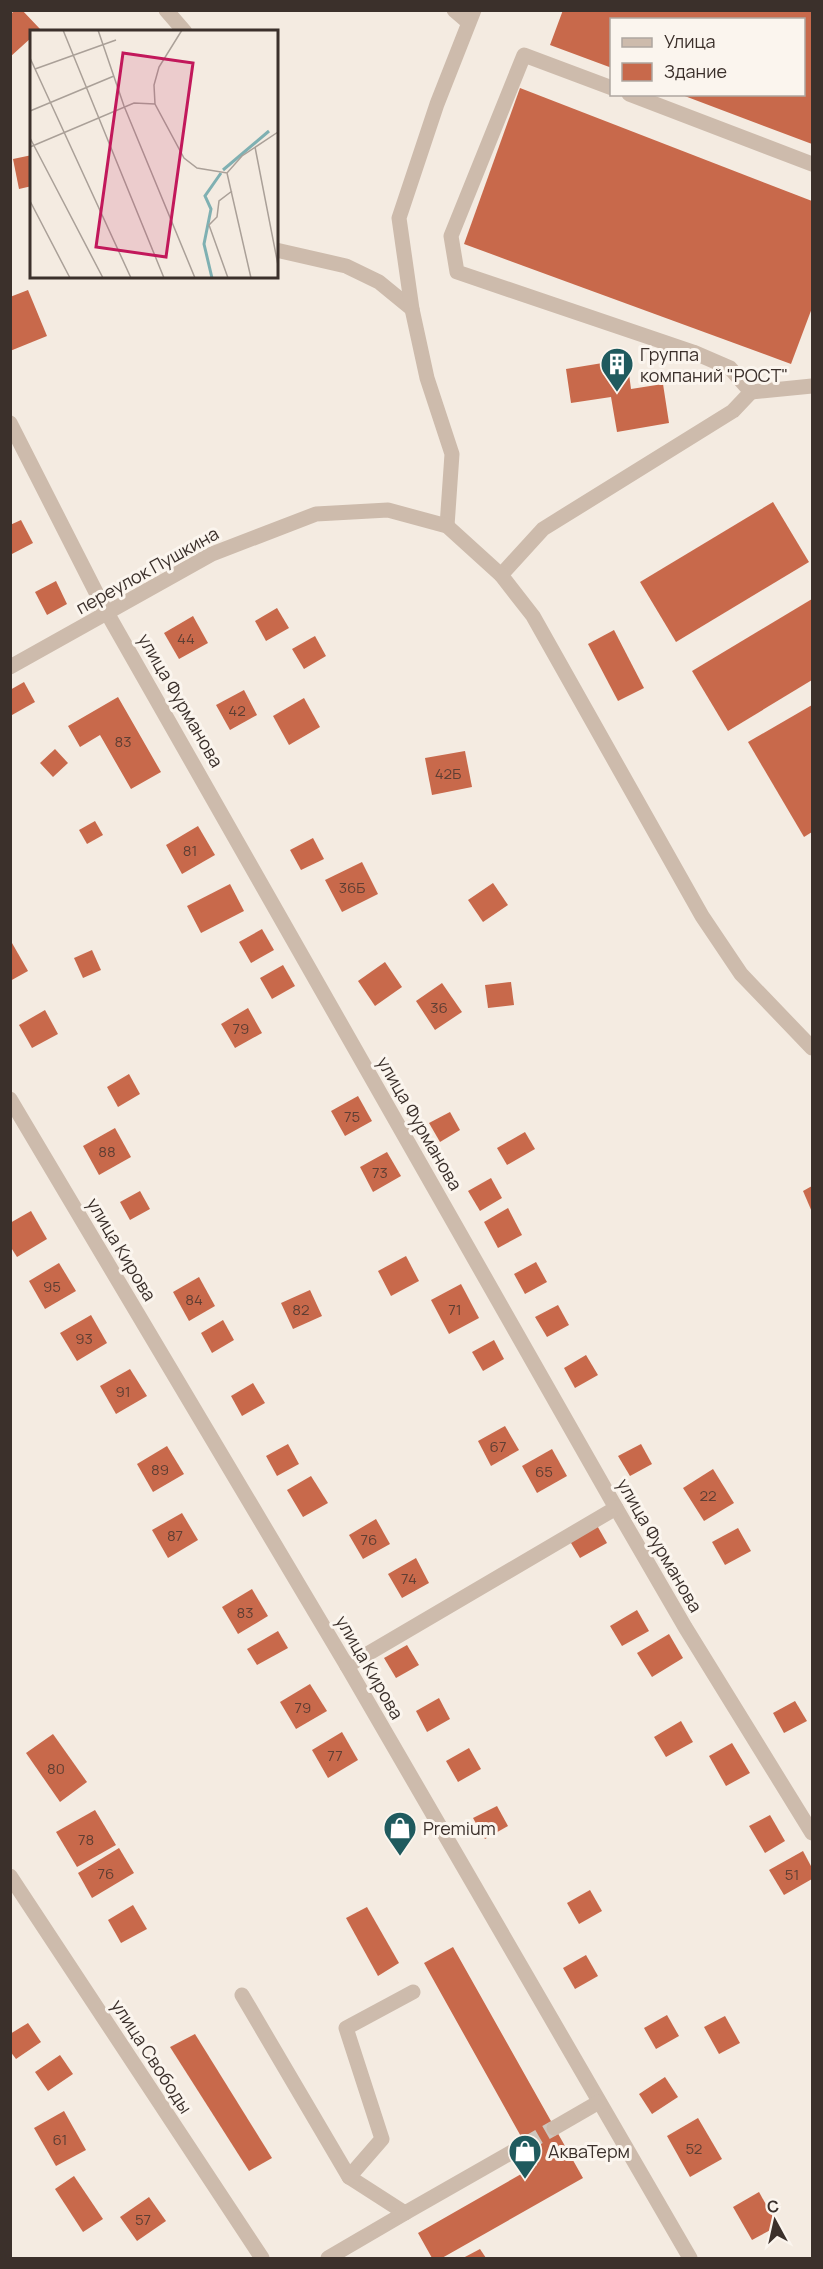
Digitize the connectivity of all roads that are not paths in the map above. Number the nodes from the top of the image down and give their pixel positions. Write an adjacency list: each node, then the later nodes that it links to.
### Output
1 (166, 10): 4 (street)
2 (454, 10): 3 (street)
3 (471, 16): 9 (street)
4 (183, 30)
5 (610, 87): 11 (street)
6 (634, 96): 7 (street)
7 (813, 164)
8 (278, 250): 9 (street)
9 (412, 309): 13 (street)
10 (813, 386): 11 (street)
11 (751, 392): 14 (street)
12 (10, 423): 15 (street, улица Фурманова)
13 (447, 526): 14 (street); 15 (street, переулок Пушкина)
14 (501, 575): 17 (street)
15 (109, 613): 16 (street, переулок Пушкина); 19 (street, улица Фурманова)
16 (10, 667)
17 (813, 1048)
18 (10, 1099): 20 (street, улица Кирова)
19 (616, 1508): 20 (street); 21 (street, улица Фурманова)
20 (347, 1666): 25 (street, улица Кирова)
21 (813, 1833)
22 (10, 1876): 30 (street, улица Свободы)
23 (413, 1992): 28 (street)
24 (242, 1995): 28 (street)
25 (598, 2102): 26 (street); 32 (street, улица Кирова)
26 (554, 2128)
27 (526, 2144): 29 (street)
28 (349, 2177): 29 (street)
29 (405, 2213): 31 (street)
30 (262, 2259)
31 (328, 2259)
32 (690, 2259)

